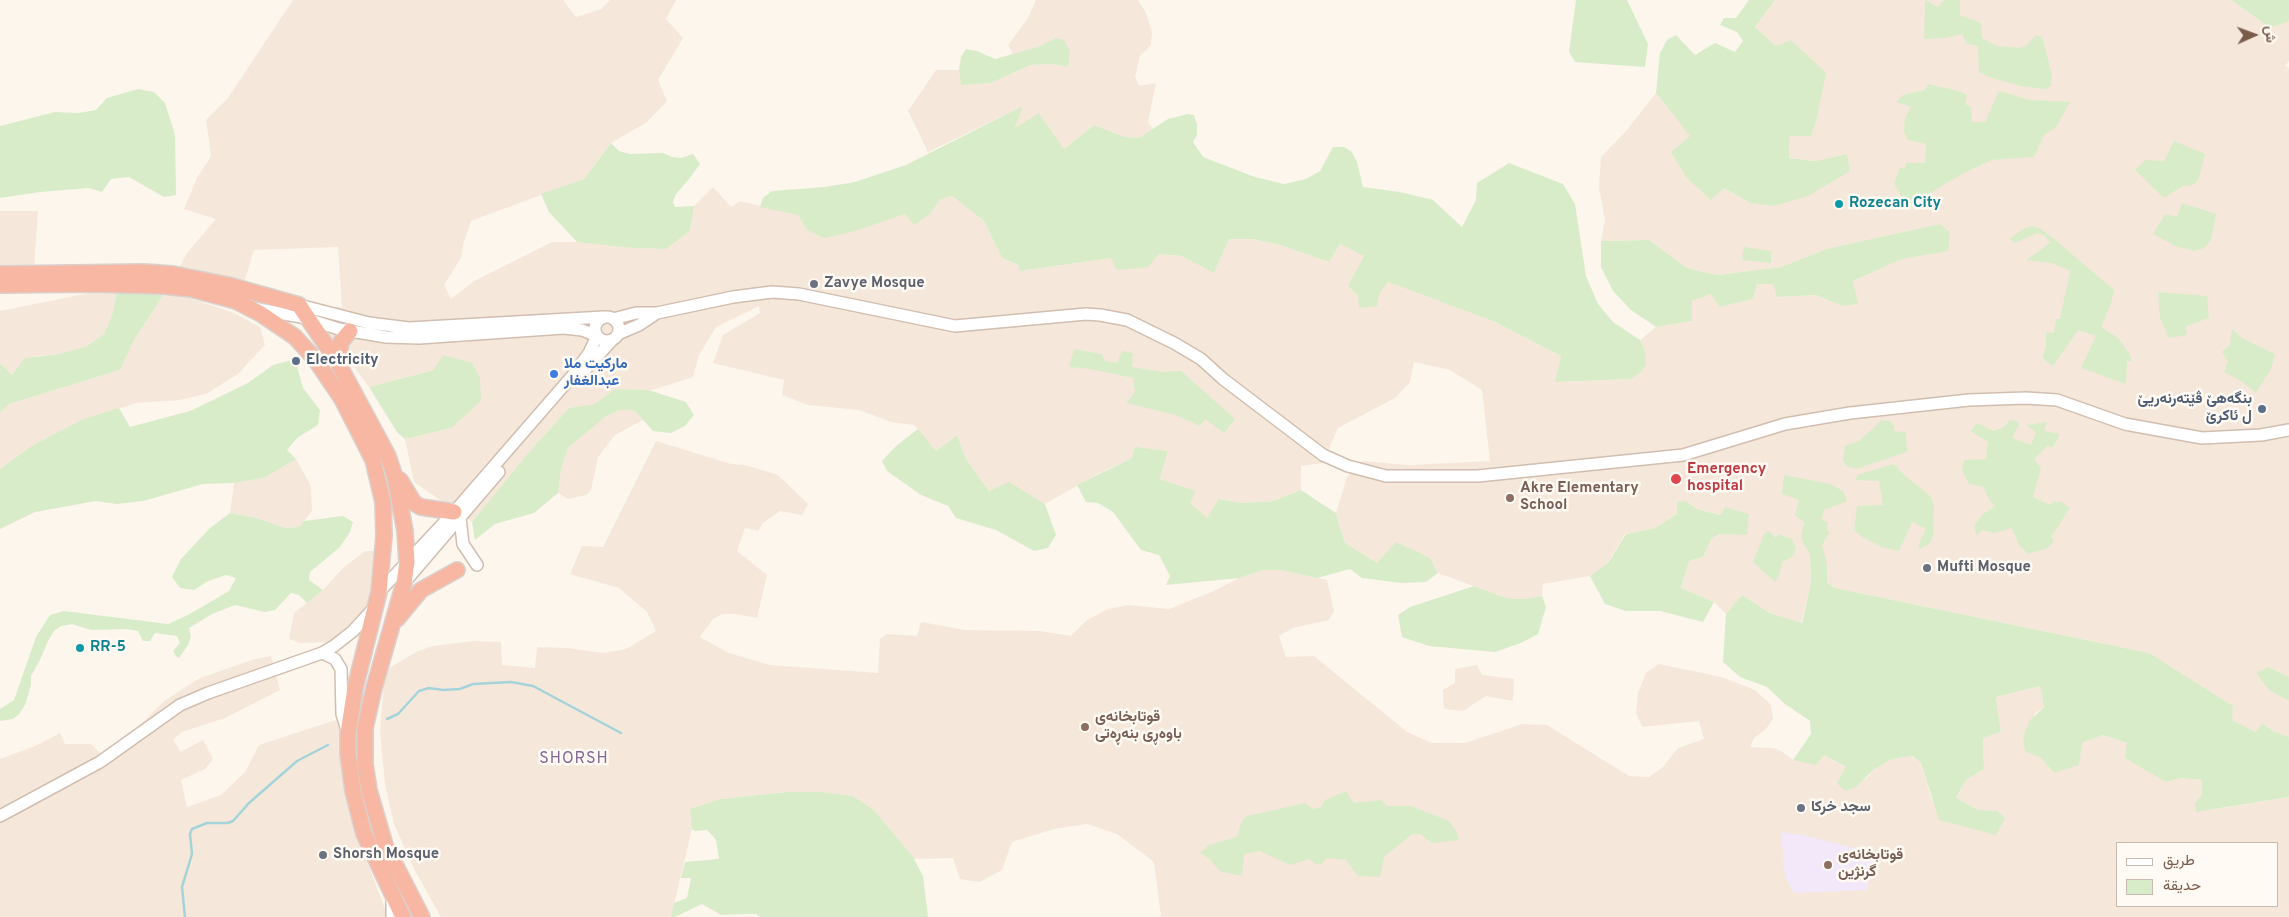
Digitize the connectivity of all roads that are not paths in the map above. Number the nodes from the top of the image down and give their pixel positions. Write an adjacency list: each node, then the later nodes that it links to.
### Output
1 (0, 274): 5 (highway)
2 (0, 285): 3 (highway)
3 (249, 307): 5 (street); 9 (highway)
4 (657, 313): 6 (street); 10 (street); 12 (street)
5 (303, 314): 6 (street); 7 (street); 9 (highway); 11 (highway)
6 (608, 318): 8 (street); 10 (street)
7 (350, 331): 8 (street); 11 (highway)
8 (596, 336): 10 (street); 14 (street)
9 (295, 337): 19 (highway)
10 (615, 337): 14 (street)
11 (338, 363): 13 (highway)
12 (2289, 430)
13 (392, 465): 14 (highway); 15 (highway)
14 (457, 515): 15 (street); 16 (street); 18 (street)
15 (407, 562): 18 (highway); 19 (street)
16 (477, 565)
17 (457, 570): 20 (highway)
18 (404, 584): 20 (highway)
19 (377, 600): 21 (street); 22 (highway)
20 (390, 628): 27 (highway)
21 (322, 653): 22 (street); 23 (street)
22 (348, 734): 24 (highway)
23 (0, 816)
24 (392, 896): 25 (street); 26 (highway)
25 (392, 917)
26 (403, 917)
27 (422, 917)

